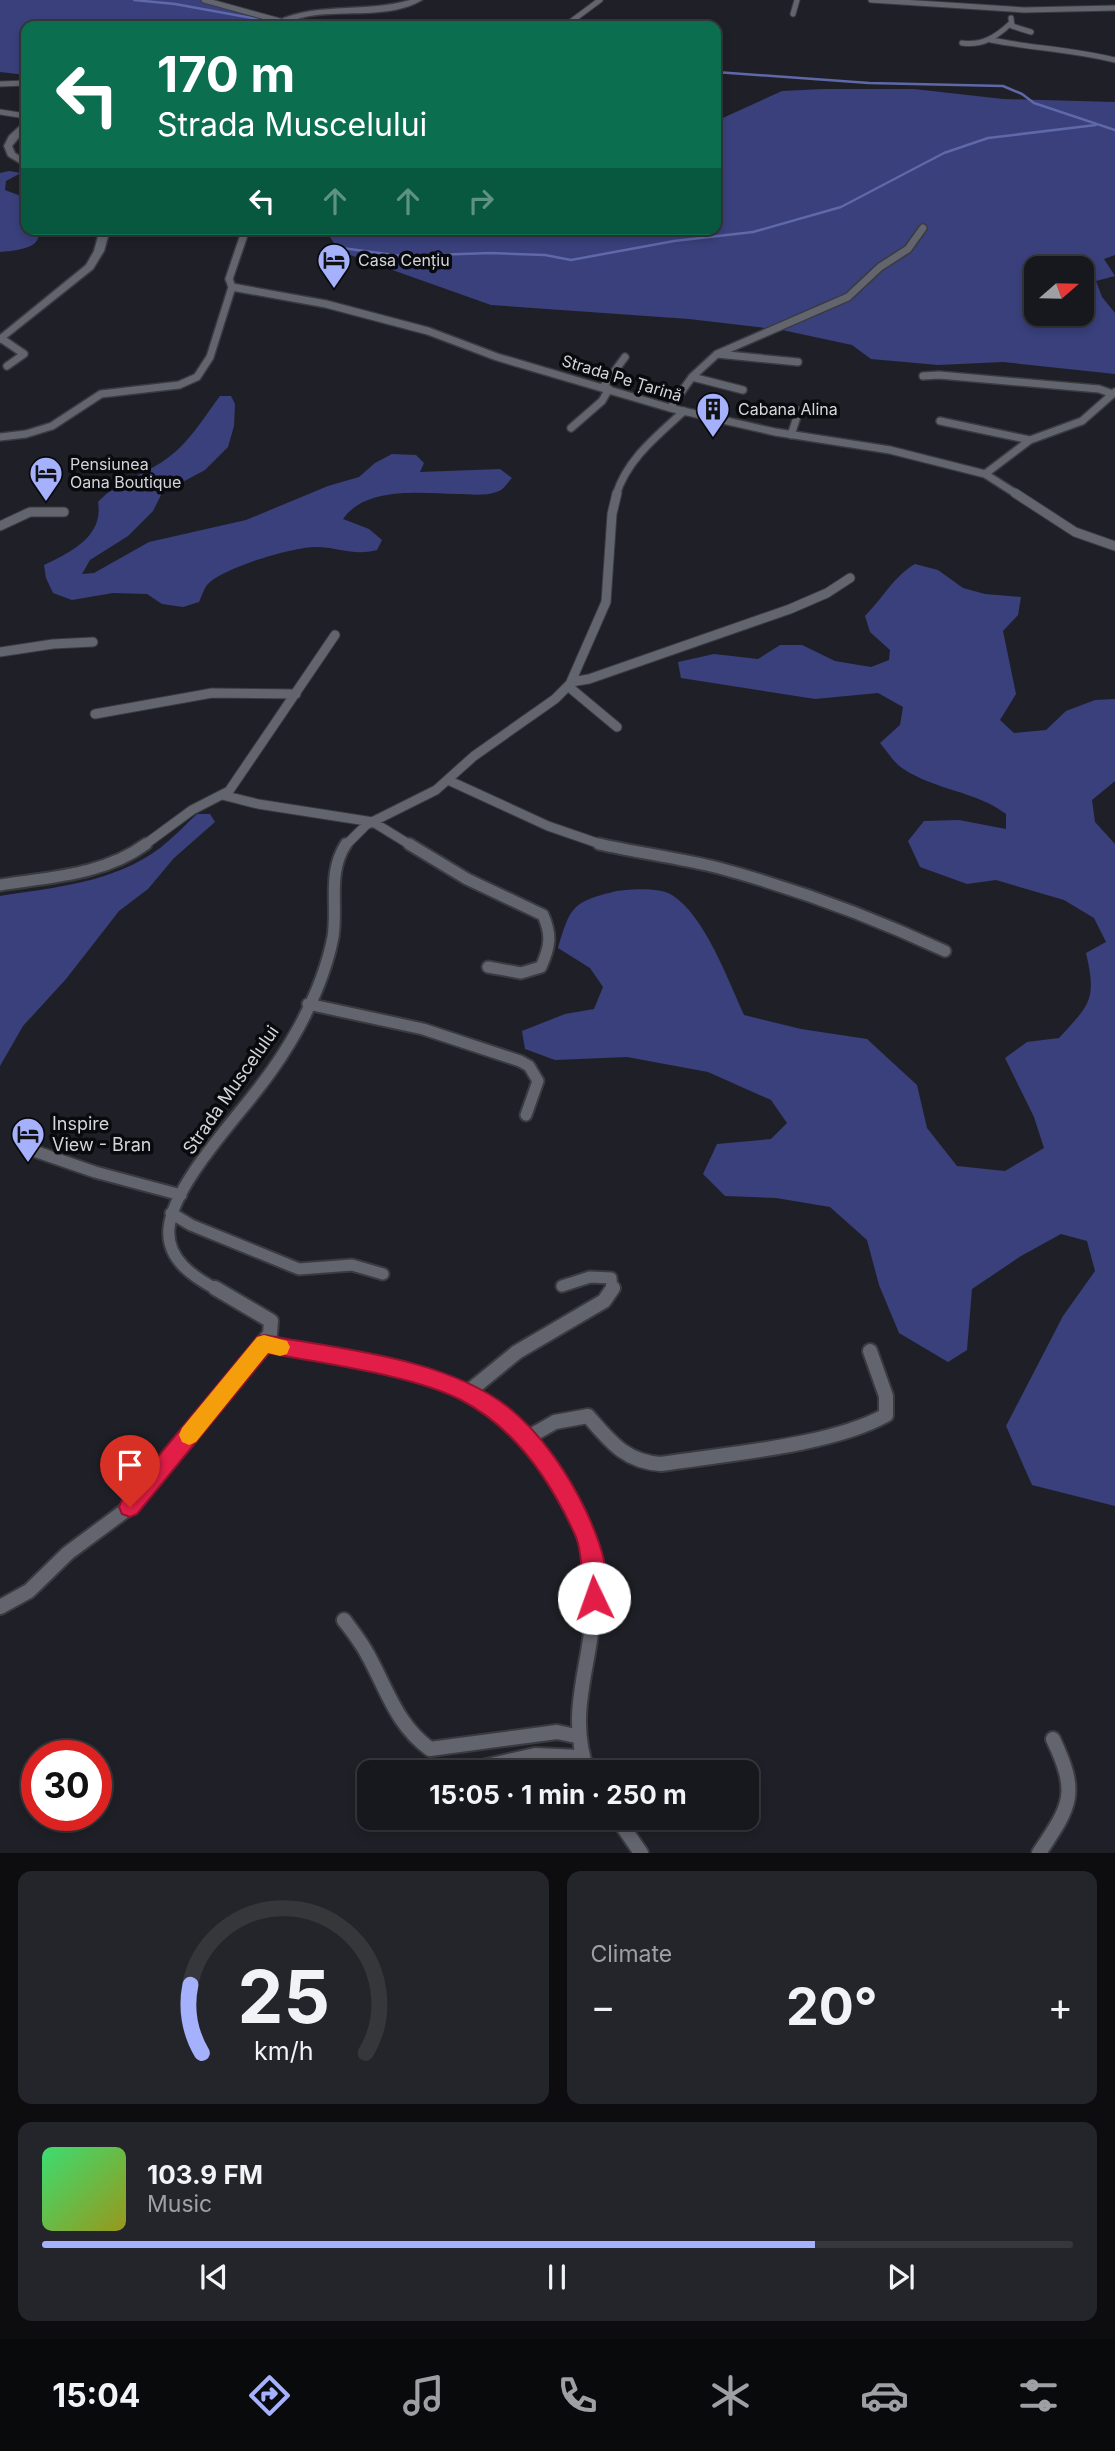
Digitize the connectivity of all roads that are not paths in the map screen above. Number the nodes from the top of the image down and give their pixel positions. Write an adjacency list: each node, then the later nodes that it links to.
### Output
1 (204, 0): 9 (street)
2 (418, 0): 10 (main road)
3 (600, 0): 11 (street)
4 (797, 0): 8 (street)
5 (871, 0): 7 (street)
6 (1115, 8): 7 (street)
7 (1011, 9): 12 (street)
8 (793, 14)
9 (266, 21)
10 (284, 21)
11 (573, 21)
12 (1010, 24): 13 (street); 14 (street)
13 (1031, 32)
14 (991, 40): 15 (street); 16 (street)
15 (962, 43)
16 (1115, 60)
17 (21, 83): 18 (street)
18 (0, 84)
19 (0, 112): 20 (street)
20 (9, 113): 21 (street); 22 (street)
21 (21, 115)
22 (0, 118)
23 (21, 130): 24 (main road)
24 (21, 161)
25 (923, 228): 30 (street)
26 (103, 235): 29 (main road)
27 (244, 235): 28 (street)
28 (232, 287): 36 (street, Strada Pe Țarină); 45 (street)
29 (1, 339): 33 (street)
30 (717, 354): 32 (street); 35 (street)
31 (625, 357): 36 (street)
32 (798, 362)
33 (7, 366)
34 (923, 376): 38 (street)
35 (691, 377): 37 (street); 39 (street)
36 (606, 388): 39 (street, Strada Pe Țarină); 43 (street)
37 (743, 390)
38 (1114, 393): 46 (street)
39 (670, 408): 40 (street, Strada Pe Țarină)
40 (684, 411): 44 (street, Strada Pe Țarină); 55 (street, Strada Muscelului)
41 (799, 411): 44 (street)
42 (940, 421): 46 (street)
43 (571, 428)
44 (791, 435): 47 (street, Strada Pe Țarină)
45 (0, 437)
46 (1030, 440): 47 (street)
47 (985, 474): 50 (street, Strada Pe Țarină)
48 (64, 512): 49 (street)
49 (0, 526)
50 (1115, 546)
51 (850, 578): 55 (street)
52 (335, 635): 56 (street)
53 (93, 642): 54 (street)
54 (0, 652)
55 (570, 685): 58 (street); 59 (street, Strada Muscelului)
56 (296, 694): 57 (street); 60 (street)
57 (95, 714)
58 (617, 727)
59 (450, 781): 61 (street, Strada Muscelului); 63 (street)
60 (222, 796): 61 (street); 62 (street)
61 (373, 822): 64 (street); 65 (street, Strada Muscelului)
62 (0, 885)
63 (945, 951)
64 (488, 967)
65 (308, 1004): 66 (street); 68 (street, Strada Muscelului)
66 (526, 1115)
67 (37, 1152): 68 (street)
68 (181, 1195): 69 (street, Strada Muscelului)
69 (171, 1213): 70 (street); 72 (street, Strada Muscelului)
70 (383, 1275)
71 (562, 1286): 74 (street)
72 (264, 1343): 74 (street); 76 (street)
73 (870, 1351): 75 (street)
74 (467, 1393): 75 (street)
75 (525, 1439): 78 (street)
76 (0, 1608)
77 (344, 1620): 78 (street)
78 (576, 1737): 80 (street)
79 (1053, 1739): 85 (street)
80 (580, 1757): 81 (street); 82 (street)
81 (509, 1760)
82 (582, 1760)
83 (625, 1830): 84 (street)
84 (640, 1853)
85 (1039, 1853)

